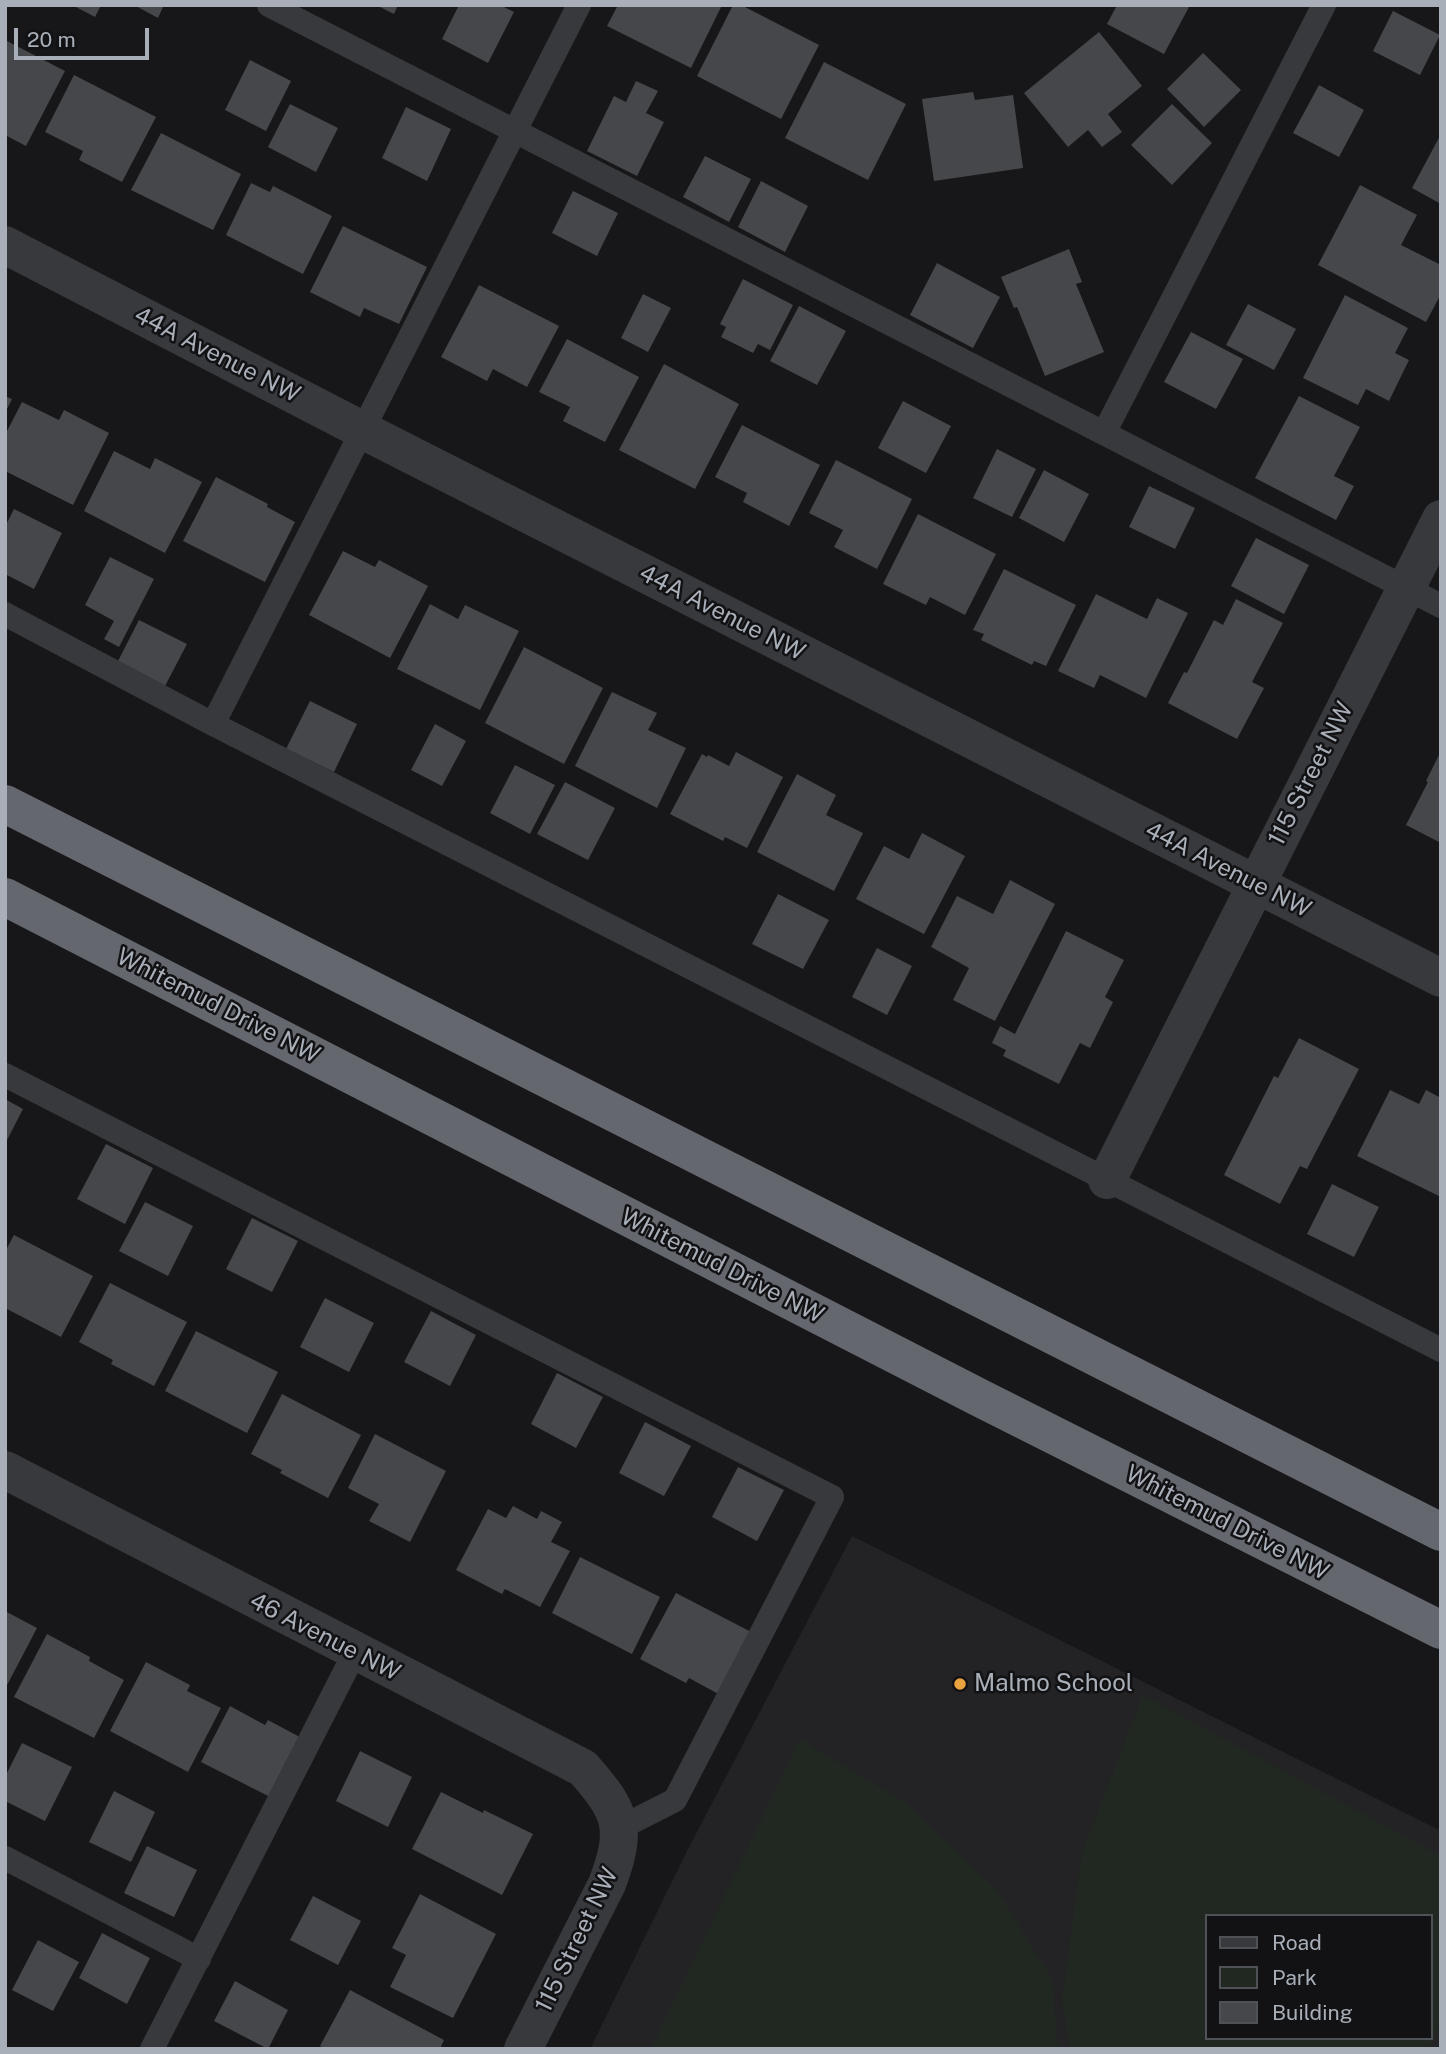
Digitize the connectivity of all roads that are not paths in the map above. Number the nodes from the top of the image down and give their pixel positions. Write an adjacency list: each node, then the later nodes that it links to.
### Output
1 (268, 5): 4 (lane)
2 (579, 5): 4 (lane)
3 (1324, 5): 7 (lane)
4 (514, 132): 6 (lane); 7 (lane)
5 (5, 245): 6 (street, 44A Avenue NW)
6 (364, 431): 12 (lane); 14 (street, 44A Avenue NW)
7 (1104, 433): 9 (lane)
8 (1441, 519): 9 (street, 115 Street NW)
9 (1406, 588): 10 (lane); 14 (street, 115 Street NW)
10 (1441, 606)
11 (5, 614): 12 (lane)
12 (213, 724): 18 (lane)
13 (5, 804): 21 (highway)
14 (1255, 884): 16 (street, 44A Avenue NW); 18 (street, 115 Street NW)
15 (5, 897): 22 (highway, Whitemud Drive NW)
16 (1441, 978)
17 (5, 1075): 24 (lane)
18 (1107, 1180): 19 (lane)
19 (1441, 1350)
20 (5, 1470): 23 (street, 46 Avenue NW)
21 (1441, 1532)
22 (1441, 1630)
23 (355, 1652): 24 (street, 46 Avenue NW); 26 (lane)
24 (620, 1828): 28 (street, 115 Street NW)
25 (5, 1858): 26 (lane)
26 (199, 1959): 27 (lane)
27 (152, 2049)
28 (523, 2049)

